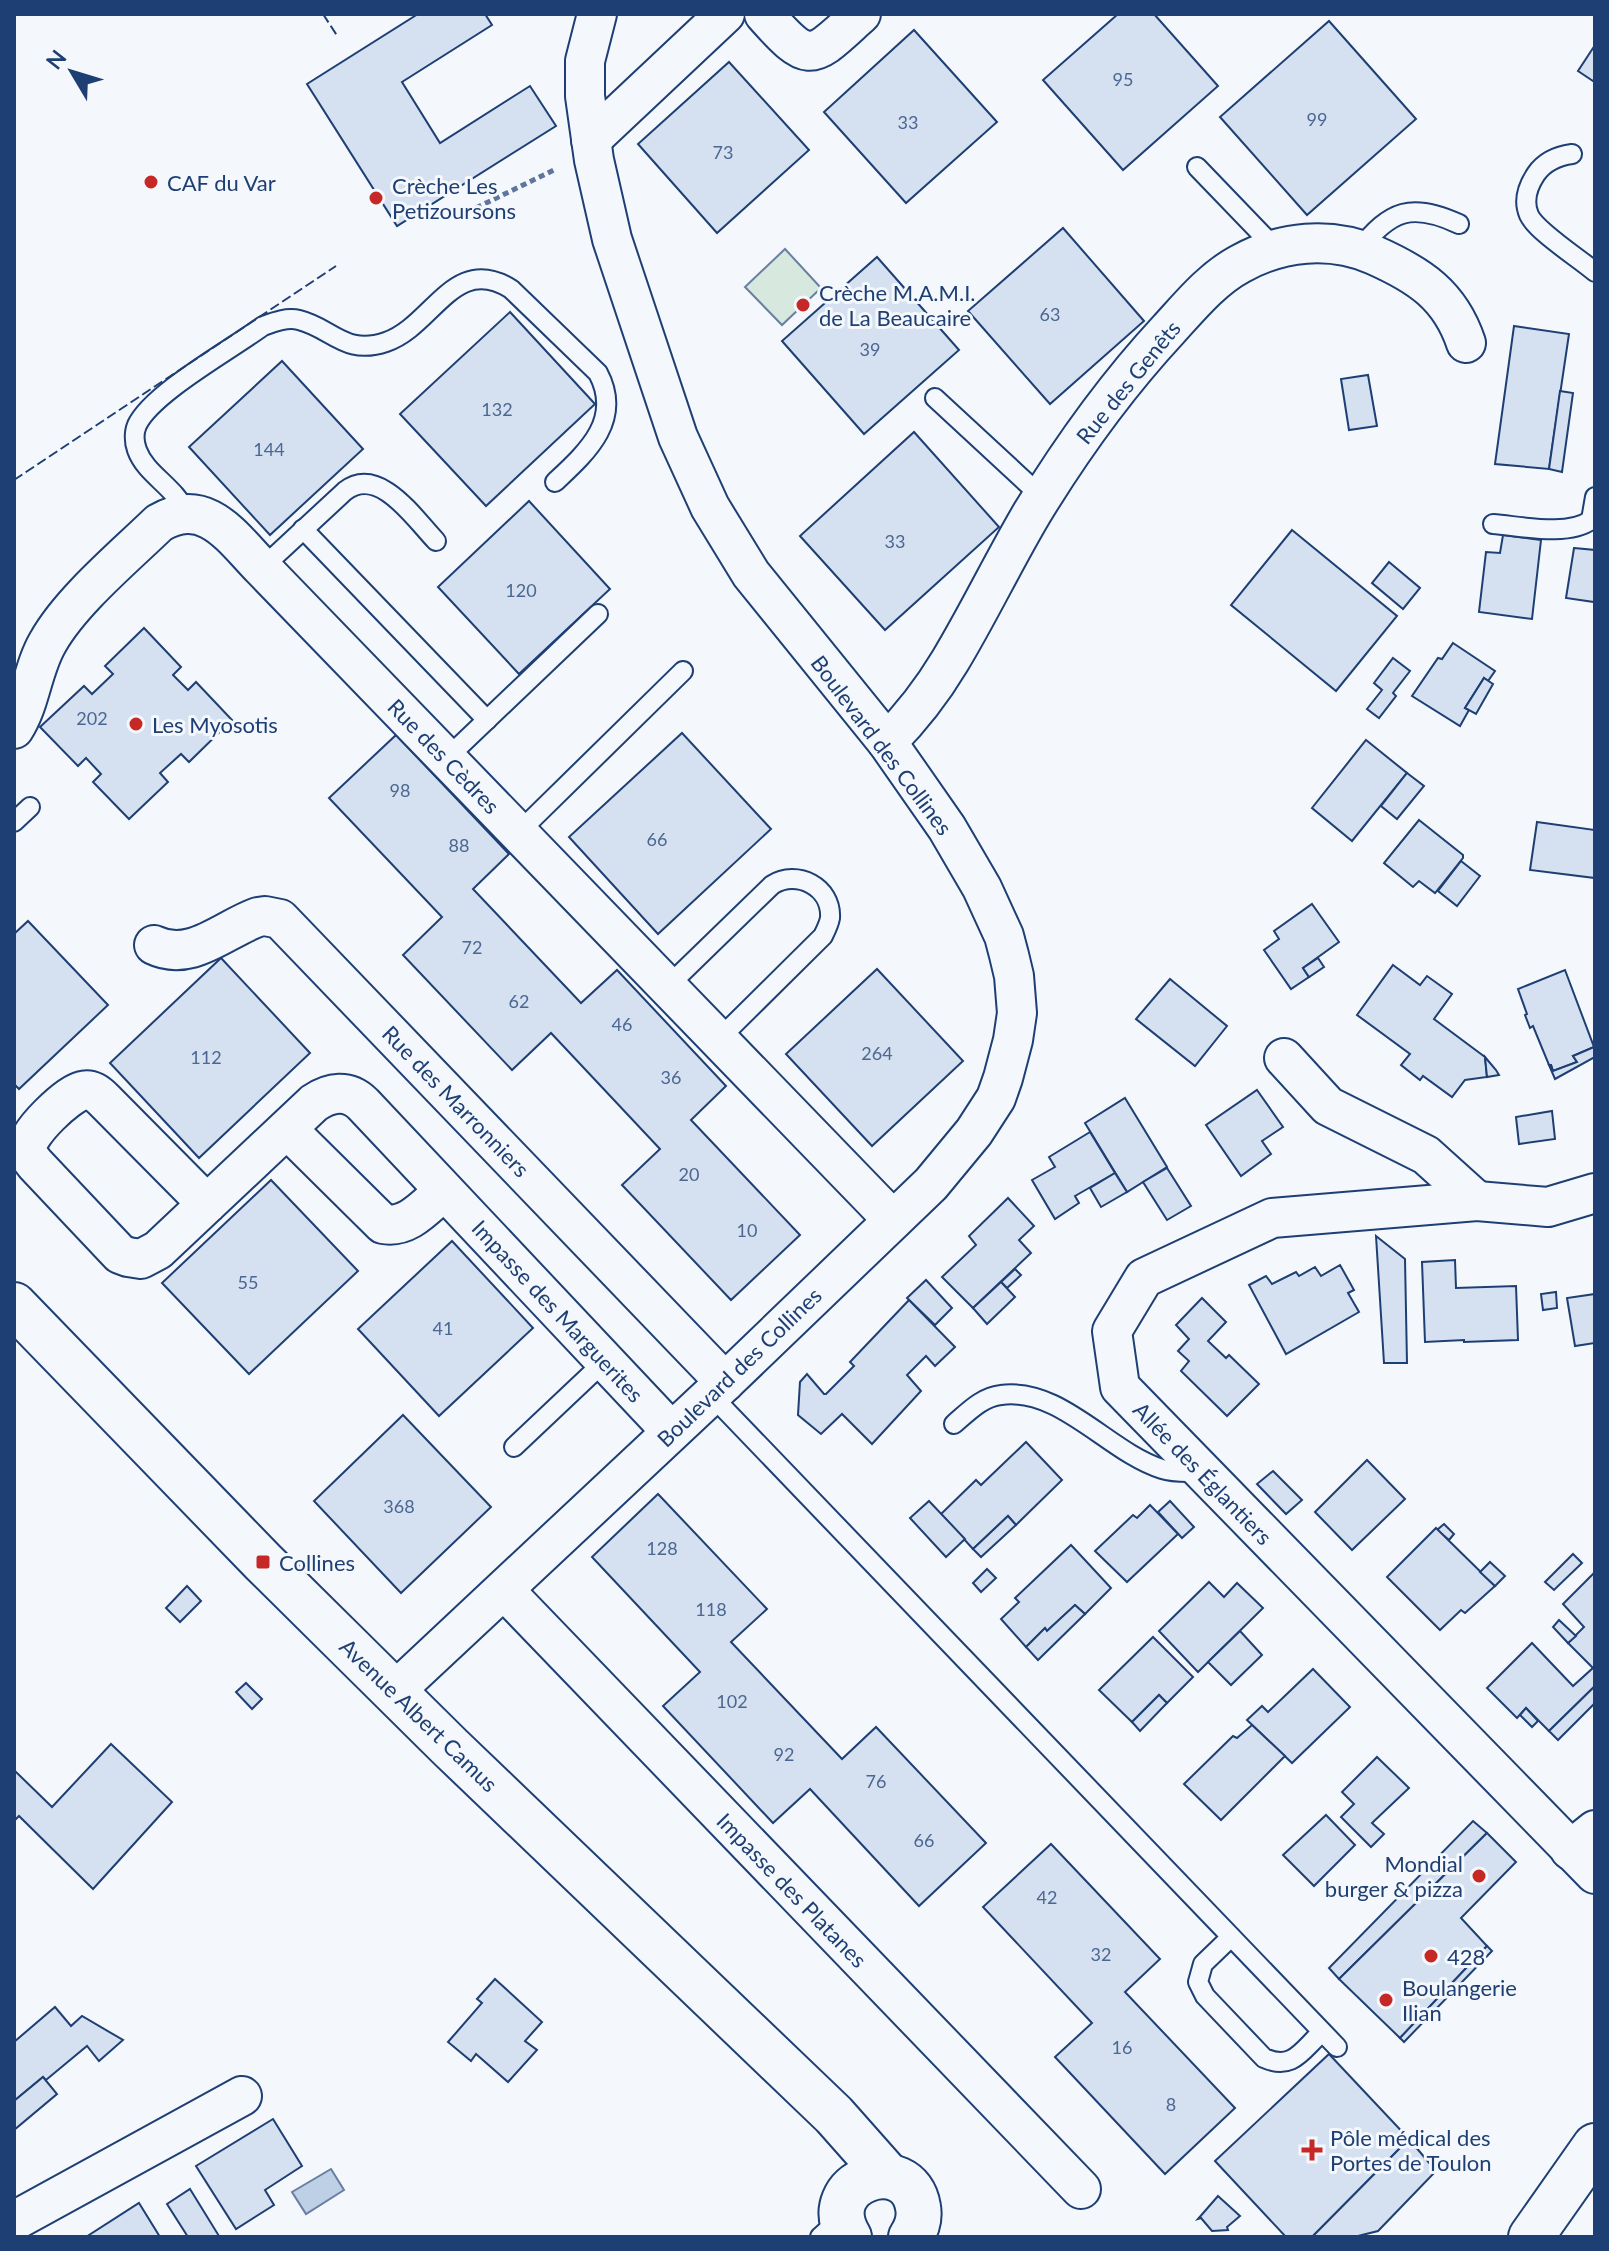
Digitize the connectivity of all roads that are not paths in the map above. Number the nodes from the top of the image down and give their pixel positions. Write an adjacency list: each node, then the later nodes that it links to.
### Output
1 (597, 14): 5 (street, Boulevard des Collines)
2 (725, 14): 5 (street)
3 (764, 14): 4 (street)
4 (861, 14)
5 (592, 150): 26 (street, Boulevard des Collines)
6 (1572, 154): 11 (lane)
7 (1197, 167): 9 (lane)
8 (1459, 224): 10 (lane)
9 (1276, 249): 10 (street, Rue des Genêts); 15 (street, Rue des Genêts)
10 (1359, 250): 12 (street, Rue des Genêts)
11 (1595, 272)
12 (1466, 343)
13 (935, 398): 15 (lane)
14 (555, 482): 17 (lane)
15 (1042, 497): 26 (street, Rue des Genêts)
16 (1595, 497): 18 (lane)
17 (186, 513): 21 (street, Rue des Cèdres); 25 (street)
18 (1493, 524)
19 (303, 529): 20 (lane); 21 (lane); 24 (lane)
20 (436, 541)
21 (262, 568): 27 (street, Rue des Cèdres)
22 (598, 614): 24 (lane)
23 (683, 671): 30 (lane)
24 (487, 720): 27 (lane)
25 (14, 729)
26 (887, 742): 40 (street, Boulevard des Collines)
27 (447, 758): 30 (street, Rue des Cèdres)
28 (30, 807): 29 (lane)
29 (14, 822)
30 (518, 833): 32 (street, Rue des Cèdres)
31 (154, 945): 43 (street, Rue des Marronniers)
32 (667, 987): 33 (street, Rue des Cèdres); 33 (lane)
33 (718, 1040): 40 (street, Rue des Cèdres)
34 (1284, 1058): 38 (street)
35 (287, 1129): 36 (street); 36 (street, Impasse des Marguerites); 39 (street, Impasse des Marguerites)
36 (444, 1191): 42 (street, Impasse des Marguerites)
37 (1595, 1193): 38 (street, Allée des Églantiers)
38 (1477, 1201): 47 (street, Allée des Églantiers)
39 (207, 1204): 39 (street, Impasse des Marguerites)
40 (893, 1220): 43 (street, Boulevard des Collines)
41 (14, 1305): 49 (street, Avenue Albert Camus)
42 (605, 1361): 45 (street, Impasse des Marguerites); 46 (lane)
43 (718, 1388): 45 (street, Boulevard des Collines); 51 (lane)
44 (954, 1424): 47 (lane)
45 (671, 1431): 48 (street, Boulevard des Collines)
46 (514, 1447)
47 (1202, 1472): 50 (street, Allée des Églantiers)
48 (504, 1590): 49 (street, Boulevard des Collines); 56 (street, Impasse des Platanes)
49 (394, 1692): 57 (street, Avenue Albert Camus)
50 (1587, 1852)
51 (1231, 1937): 52 (lane); 52 (lane)
52 (1322, 2032): 53 (lane)
53 (1337, 2047)
54 (242, 2096): 58 (street)
55 (1595, 2146): 60 (street)
56 (1081, 2189)
57 (850, 2211): 59 (street)
58 (14, 2221)
59 (911, 2237)
60 (1531, 2237)

